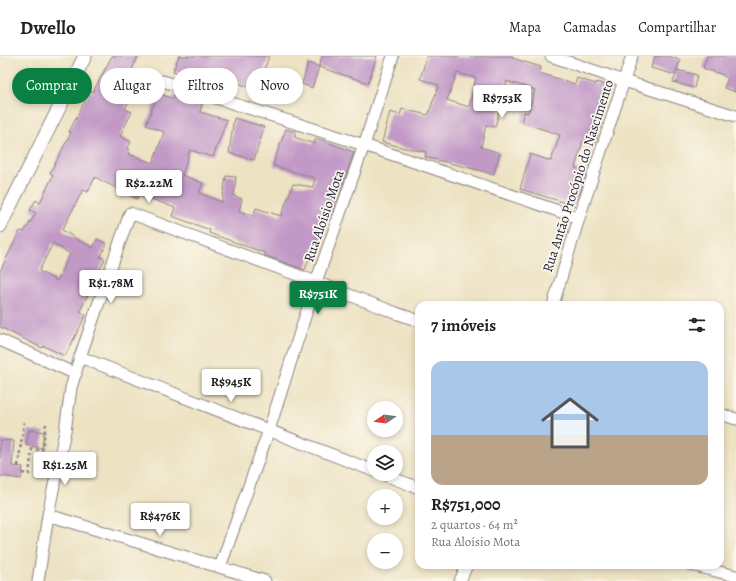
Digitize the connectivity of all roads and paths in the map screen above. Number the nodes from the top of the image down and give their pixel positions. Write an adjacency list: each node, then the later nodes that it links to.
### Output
1 (85, 56): 10 (street)
2 (393, 56): 8 (street, Rua Aloísio Mota)
3 (551, 56): 5 (street)
4 (632, 56): 5 (street, Rua Antão Procópio do Nascimento)
5 (624, 81): 7 (street); 9 (street, Rua Antão Procópio do Nascimento)
6 (165, 82): 8 (street)
7 (736, 116)
8 (364, 145): 9 (street); 11 (street, Rua Aloísio Mota)
9 (579, 218): 12 (street, Rua Antão Procópio do Nascimento)
10 (0, 226)
11 (316, 282): 13 (street); 15 (street); 21 (street, Rua Aloísio Mota)
12 (554, 301)
13 (415, 319)
14 (0, 340): 16 (street)
15 (80, 357): 16 (street); 21 (street)
16 (76, 374): 27 (street)
17 (724, 415): 18 (street)
18 (736, 419)
19 (24, 422): 22 (path)
20 (46, 424): 24 (path)
21 (269, 430): 23 (street); 28 (street, Rua Aloísio Mota)
22 (18, 466)
23 (367, 468)
24 (22, 473)
25 (400, 481): 26 (street)
26 (415, 486)
27 (48, 515): 28 (street); 33 (street)
28 (220, 568): 32 (street)
29 (465, 569): 35 (street)
30 (707, 569): 31 (street)
31 (736, 576)
32 (239, 577): 34 (street)
33 (38, 581)
34 (265, 581)
35 (460, 581)

